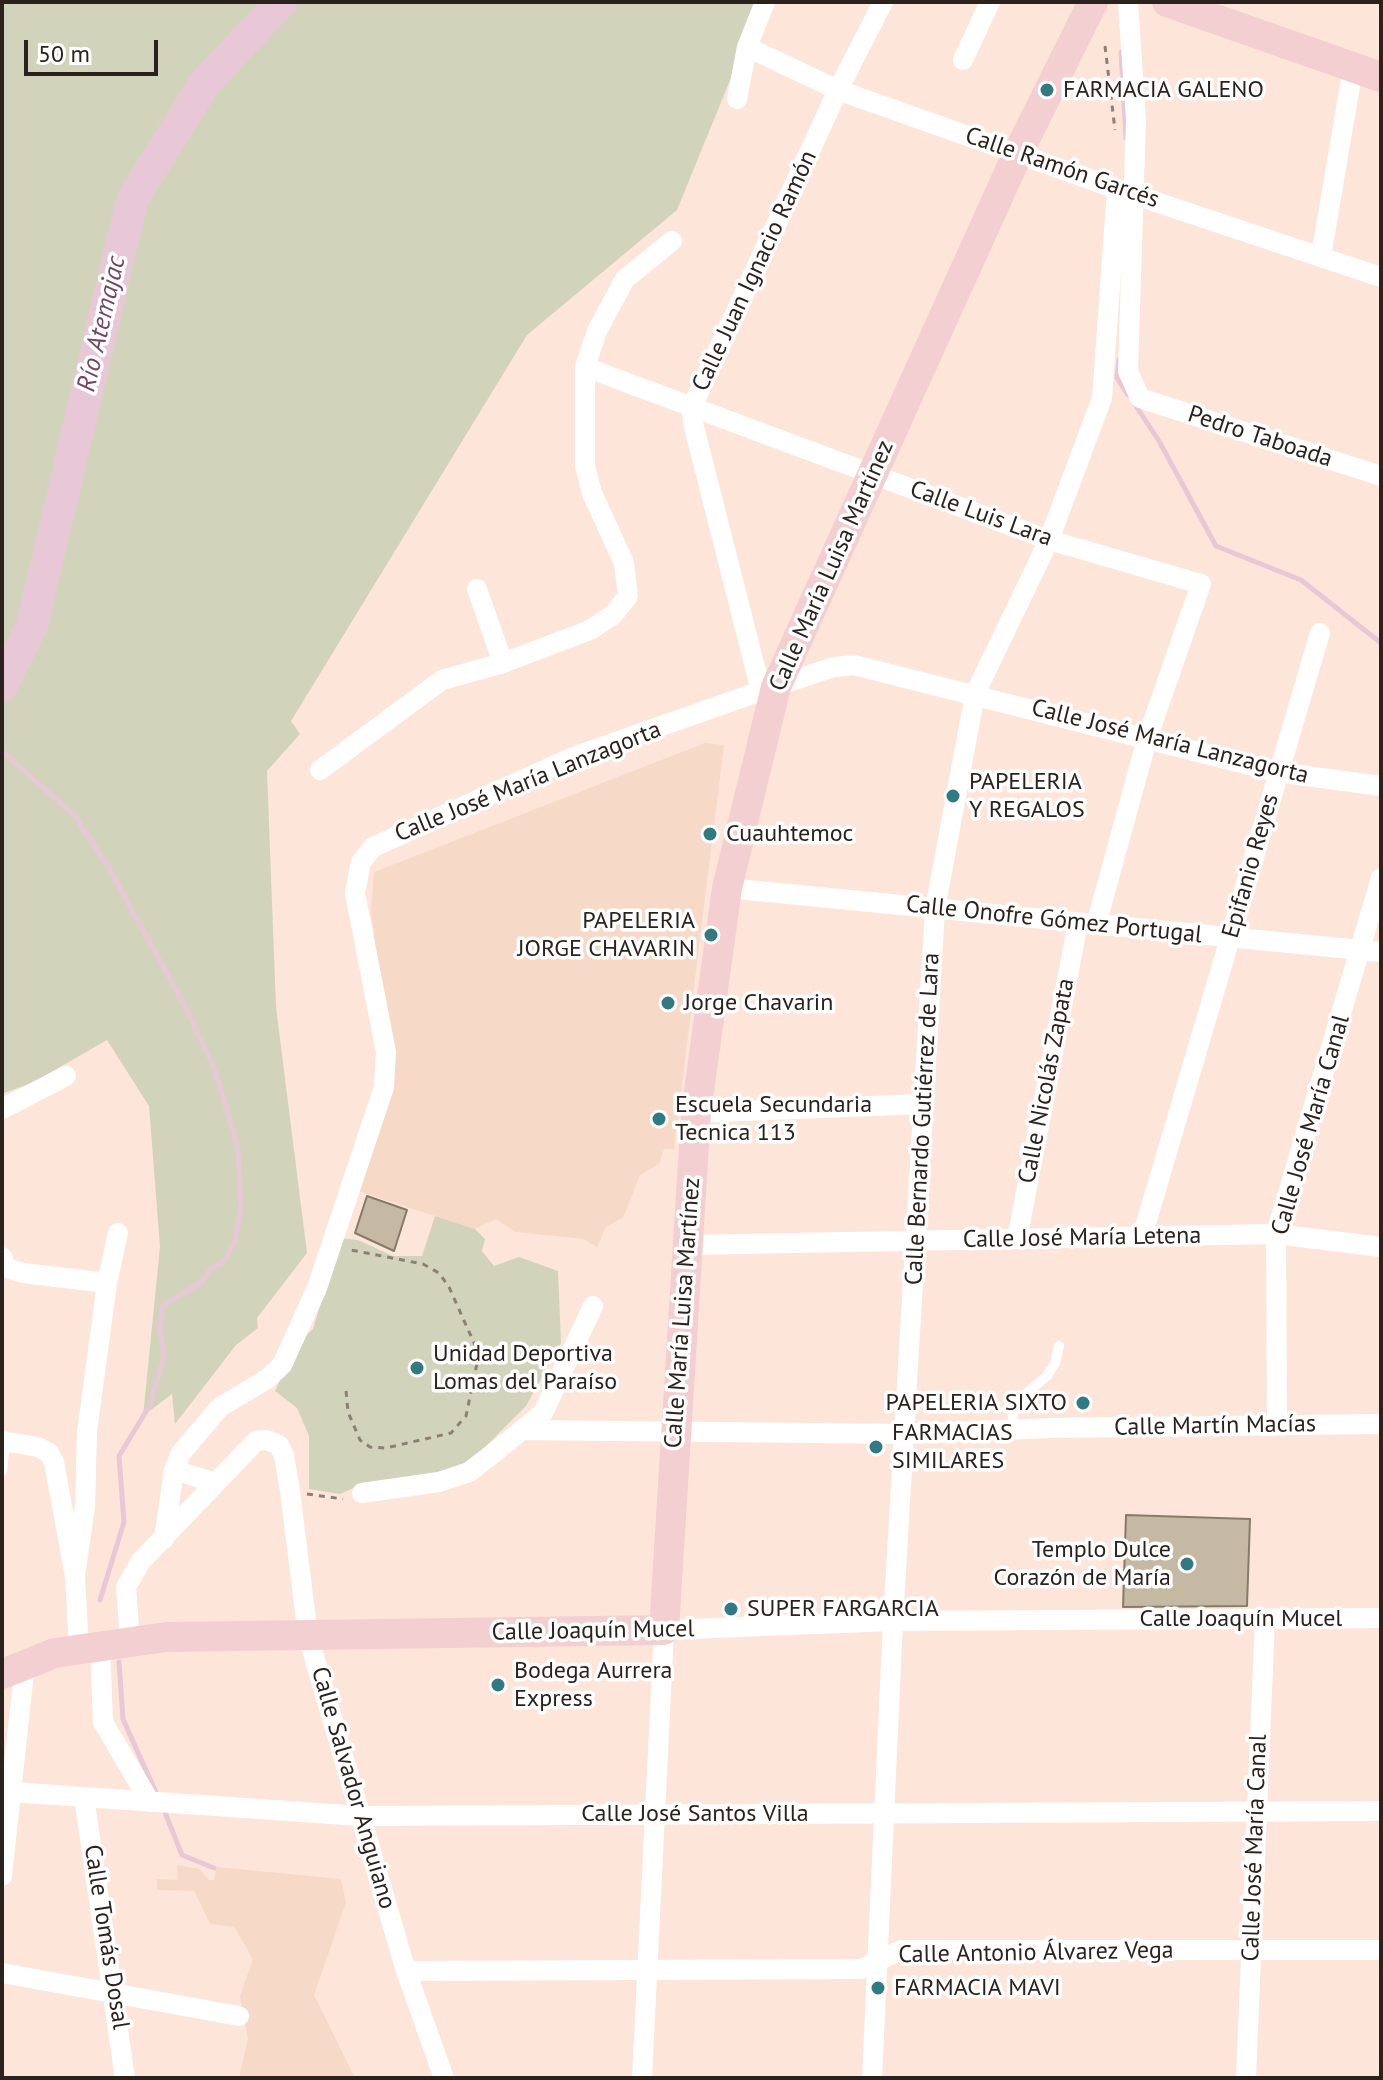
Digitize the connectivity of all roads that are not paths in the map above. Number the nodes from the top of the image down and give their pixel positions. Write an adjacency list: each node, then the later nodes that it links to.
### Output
1 (765, 2): 7 (street)
2 (883, 2): 10 (street, Calle Juan Ignacio Ramón)
3 (990, 2): 8 (street)
4 (1093, 2): 12 (street, Calle María Luisa Martínez)
5 (1128, 2): 13 (street, Calle Bernardo Gutiérrez de Lara)
6 (1167, 2): 9 (street)
7 (747, 47): 10 (street, Calle Ramón Garcés); 11 (street)
8 (963, 60)
9 (1367, 73): 15 (street)
10 (838, 90): 12 (street, Calle Ramón Garcés); 19 (street, Calle Juan Ignacio Ramón)
11 (737, 99)
12 (1018, 153): 13 (street, Calle Ramón Garcés); 20 (street, Calle María Luisa Martínez)
13 (1126, 192): 15 (street, Calle Ramón Garcés); 18 (street, Calle Bernardo Gutiérrez de Lara); 22 (street, Calle Bernardo Gutiérrez de Lara)
14 (672, 241): 17 (street)
15 (1321, 256): 16 (street, Calle Ramón Garcés)
16 (1381, 277)
17 (585, 367): 19 (street, Calle Luis Lara); 26 (street)
18 (1140, 398): 21 (street, Pedro Taboada)
19 (692, 407): 20 (street, Calle Luis Lara); 27 (street, Calle Juan Ignacio Ramón)
20 (872, 474): 22 (street, Calle Luis Lara); 27 (street, Calle María Luisa Martínez)
21 (1381, 476)
22 (1049, 540): 23 (street, Calle Luis Lara); 28 (street, Calle Bernardo Gutiérrez de Lara)
23 (1201, 584): 29 (street, Calle Nicolás Zapata)
24 (477, 589): 26 (street)
25 (1320, 633): 31 (street, Epifanio Reyes)
26 (503, 663): 30 (street)
27 (768, 689): 28 (street, Calle José María Lanzagorta); 34 (street, Calle María Luisa Martínez); 61 (street, Calle José María Lanzagorta)
28 (975, 694): 29 (street, Calle José María Lanzagorta); 35 (street, Calle Bernardo Gutiérrez de Lara)
29 (1147, 739): 31 (street, Calle José María Lanzagorta); 36 (street, Calle Nicolás Zapata)
30 (320, 770)
31 (1277, 772): 32 (street, Calle José María Lanzagorta); 37 (street, Epifanio Reyes)
32 (1381, 786)
33 (1381, 878): 38 (street, Calle José María Canal)
34 (727, 888): 35 (street, Calle Onofre Gómez Portugal); 42 (street, Calle María Luisa Martínez)
35 (935, 909): 36 (street, Calle Onofre Gómez Portugal); 40 (street, Calle Bernardo Gutiérrez de Lara)
36 (1087, 924): 37 (street, Calle Onofre Gómez Portugal); 46 (street, Calle Nicolás Zapata)
37 (1231, 937): 38 (street, Calle Onofre Gómez Portugal); 45 (street, Epifanio Reyes)
38 (1372, 951): 44 (street, Calle José María Canal)
39 (66, 1076): 41 (street)
40 (923, 1104): 42 (street); 47 (street, Calle Bernardo Gutiérrez de Lara)
41 (2, 1109)
42 (696, 1113): 48 (street, Calle María Luisa Martínez)
43 (118, 1233): 51 (street)
44 (1276, 1234): 45 (street, Calle José María Letena); 49 (street, Calle José María Letena); 54 (street, Calle José María Canal)
45 (1142, 1237): 46 (street, Calle José María Letena)
46 (1017, 1239): 47 (street, Calle José María Letena)
47 (915, 1240): 48 (street, Calle José María Letena); 59 (street, Calle Bernardo Gutiérrez de Lara)
48 (686, 1245): 57 (street, Calle María Luisa Martínez)
49 (1381, 1247)
50 (4, 1263): 51 (street)
51 (107, 1283): 66 (street)
52 (593, 1306): 56 (street)
53 (1059, 1346): 58 (lane)
54 (1277, 1424): 55 (street, Calle Martín Macías); 58 (street, Calle Martín Macías)
55 (1381, 1424)
56 (522, 1430): 57 (street, Calle Martín Macías); 64 (street)
57 (675, 1430): 59 (street, Calle Martín Macías); 70 (street, Calle María Luisa Martínez)
58 (1013, 1430): 59 (street, Calle Martín Macías)
59 (906, 1434): 69 (street, Calle Bernardo Gutiérrez de Lara)
60 (4, 1441): 62 (lane); 66 (street)
61 (174, 1470): 63 (street); 65 (street, Calle José María Lanzagorta)
62 (2, 1471)
63 (216, 1483): 65 (street); 71 (street, Calle Salvador Anguiano)
64 (362, 1493)
65 (164, 1539): 72 (street)
66 (75, 1576): 73 (street)
67 (1381, 1618): 68 (street, Calle Joaquín Mucel)
68 (1265, 1619): 69 (street, Calle Joaquín Mucel); 79 (street, Calle José María Canal)
69 (893, 1621): 70 (street, Calle Joaquín Mucel); 80 (street, Calle Bernardo Gutiérrez de Lara)
70 (664, 1630): 71 (street, Calle Joaquín Mucel); 81 (street, Calle María Luisa Martínez)
71 (308, 1636): 72 (street, Calle Joaquín Mucel); 82 (street, Calle Salvador Anguiano)
72 (130, 1641): 73 (street, Calle Joaquín Mucel)
73 (89, 1646): 74 (street, Calle Joaquín Mucel); 77 (street)
74 (13, 1669): 75 (street)
75 (11, 1792): 76 (street, Calle José Santos Villa); 83 (street)
76 (84, 1797): 77 (street, Calle José Santos Villa); 90 (street, Calle Tomás Dosal)
77 (150, 1802): 82 (street, Calle José Santos Villa)
78 (1381, 1811): 79 (street, Calle José Santos Villa)
79 (1257, 1812): 80 (street, Calle José Santos Villa); 84 (street, Calle José María Canal)
80 (884, 1813): 81 (street, Calle José Santos Villa); 86 (street, Calle Bernardo Gutiérrez de Lara)
81 (655, 1814): 82 (street, Calle José Santos Villa); 89 (street, Calle María Luisa Martínez)
82 (361, 1816): 87 (street, Calle Salvador Anguiano)
83 (2, 1876)
84 (1251, 1950): 85 (street, Calle Antonio Álvarez Vega); 86 (street, Calle Antonio Álvarez Vega); 96 (street, Calle José María Canal)
85 (1381, 1950)
86 (879, 1960): 89 (street, Calle Antonio Álvarez Vega); 95 (street, Calle Bernardo Gutiérrez de Lara)
87 (406, 1971): 89 (street, Calle Antonio Álvarez Vega); 93 (street, Calle Salvador Anguiano)
88 (2, 1973): 90 (street)
89 (647, 1973): 94 (street, Calle María Luisa Martínez)
90 (116, 1994): 91 (street); 92 (street, Calle Tomás Dosal)
91 (239, 2016)
92 (125, 2078)
93 (444, 2078)
94 (642, 2078)
95 (872, 2078)
96 (1246, 2078)

